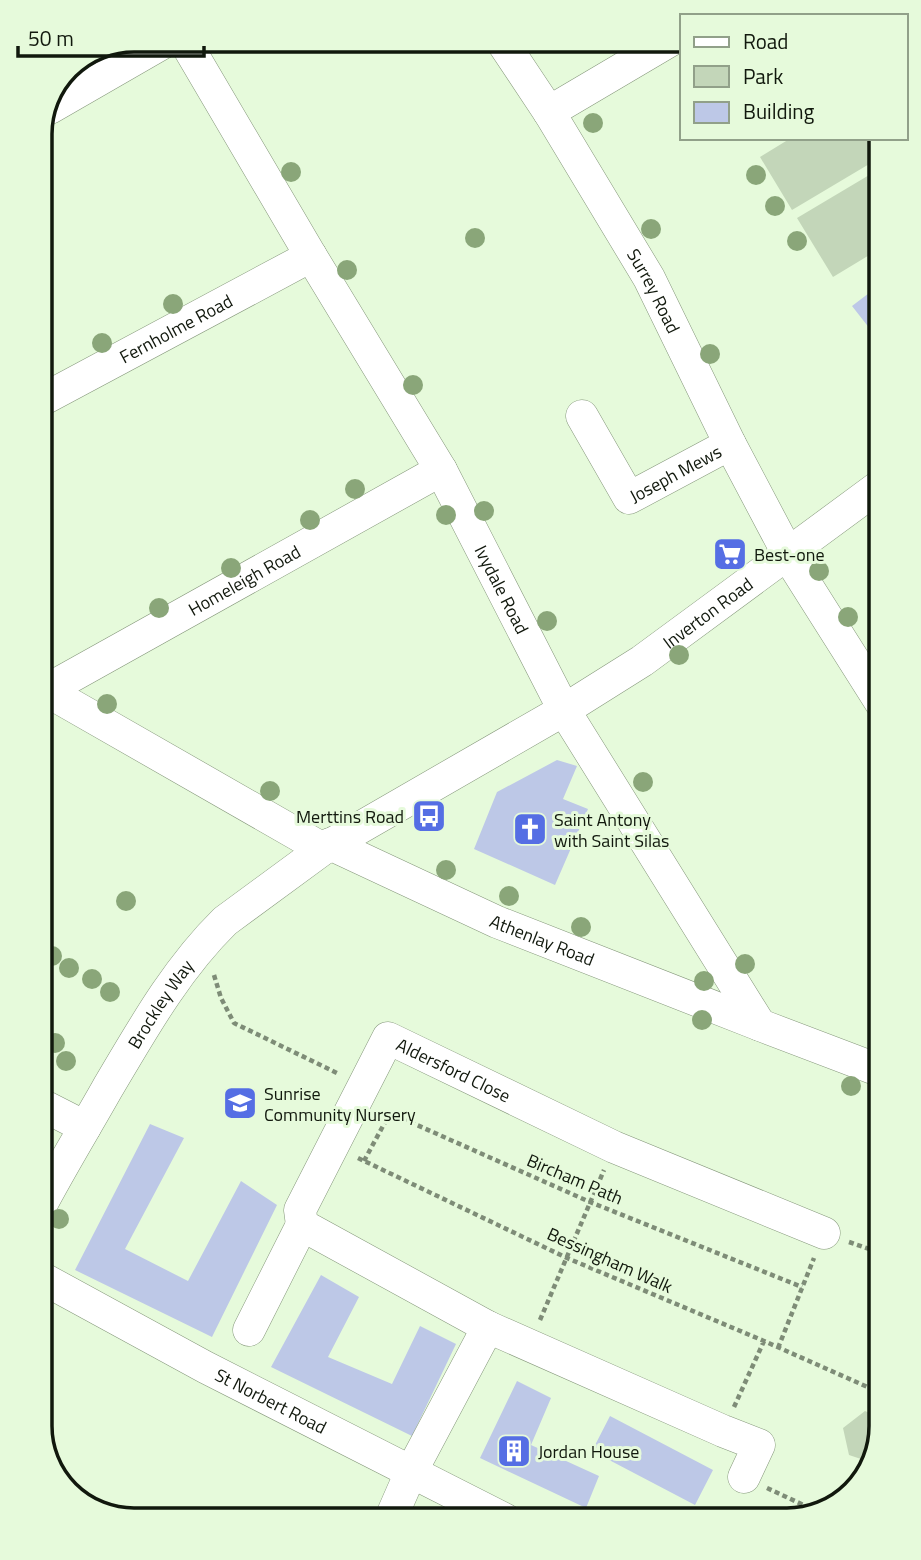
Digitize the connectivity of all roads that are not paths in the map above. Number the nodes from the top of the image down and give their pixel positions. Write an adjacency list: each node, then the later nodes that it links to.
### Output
1 (147, 52): 5 (street)
2 (191, 52): 7 (street, Ivydale Road)
3 (509, 53): 6 (street, Surrey Road)
4 (650, 53): 6 (street)
5 (59, 103)
6 (549, 113): 10 (street, Surrey Road)
7 (311, 256): 8 (street, Fernholme Road); 11 (street, Ivydale Road)
8 (53, 394)
9 (582, 416): 10 (street, Joseph Mews)
10 (730, 444): 13 (street, Surrey Road)
11 (440, 470): 14 (street, Homeleigh Road); 17 (street, Ivydale Road)
12 (869, 494): 13 (street, Inverton Road)
13 (788, 553): 15 (street, Surrey Road); 17 (street, Inverton Road)
14 (53, 684)
15 (869, 684)
16 (53, 694): 18 (street, Athenlay Road)
17 (564, 710): 18 (street); 19 (street, Ivydale Road)
18 (327, 847): 19 (street, Athenlay Road); 22 (street, Brockley Way)
19 (760, 1025): 20 (street)
20 (869, 1066)
21 (52, 1110): 22 (street)
22 (85, 1127): 23 (street, Brockley Way)
23 (52, 1185)
24 (302, 1225): 25 (street, Aldersford Close); 27 (street); 28 (street, Aldersford Close)
25 (824, 1233)
26 (52, 1284): 29 (street, St Norbert Road)
27 (488, 1328): 29 (street); 30 (street)
28 (249, 1330)
29 (411, 1472): 31 (street); 32 (street, St Norbert Road)
30 (744, 1477)
31 (396, 1507)
32 (480, 1507)

